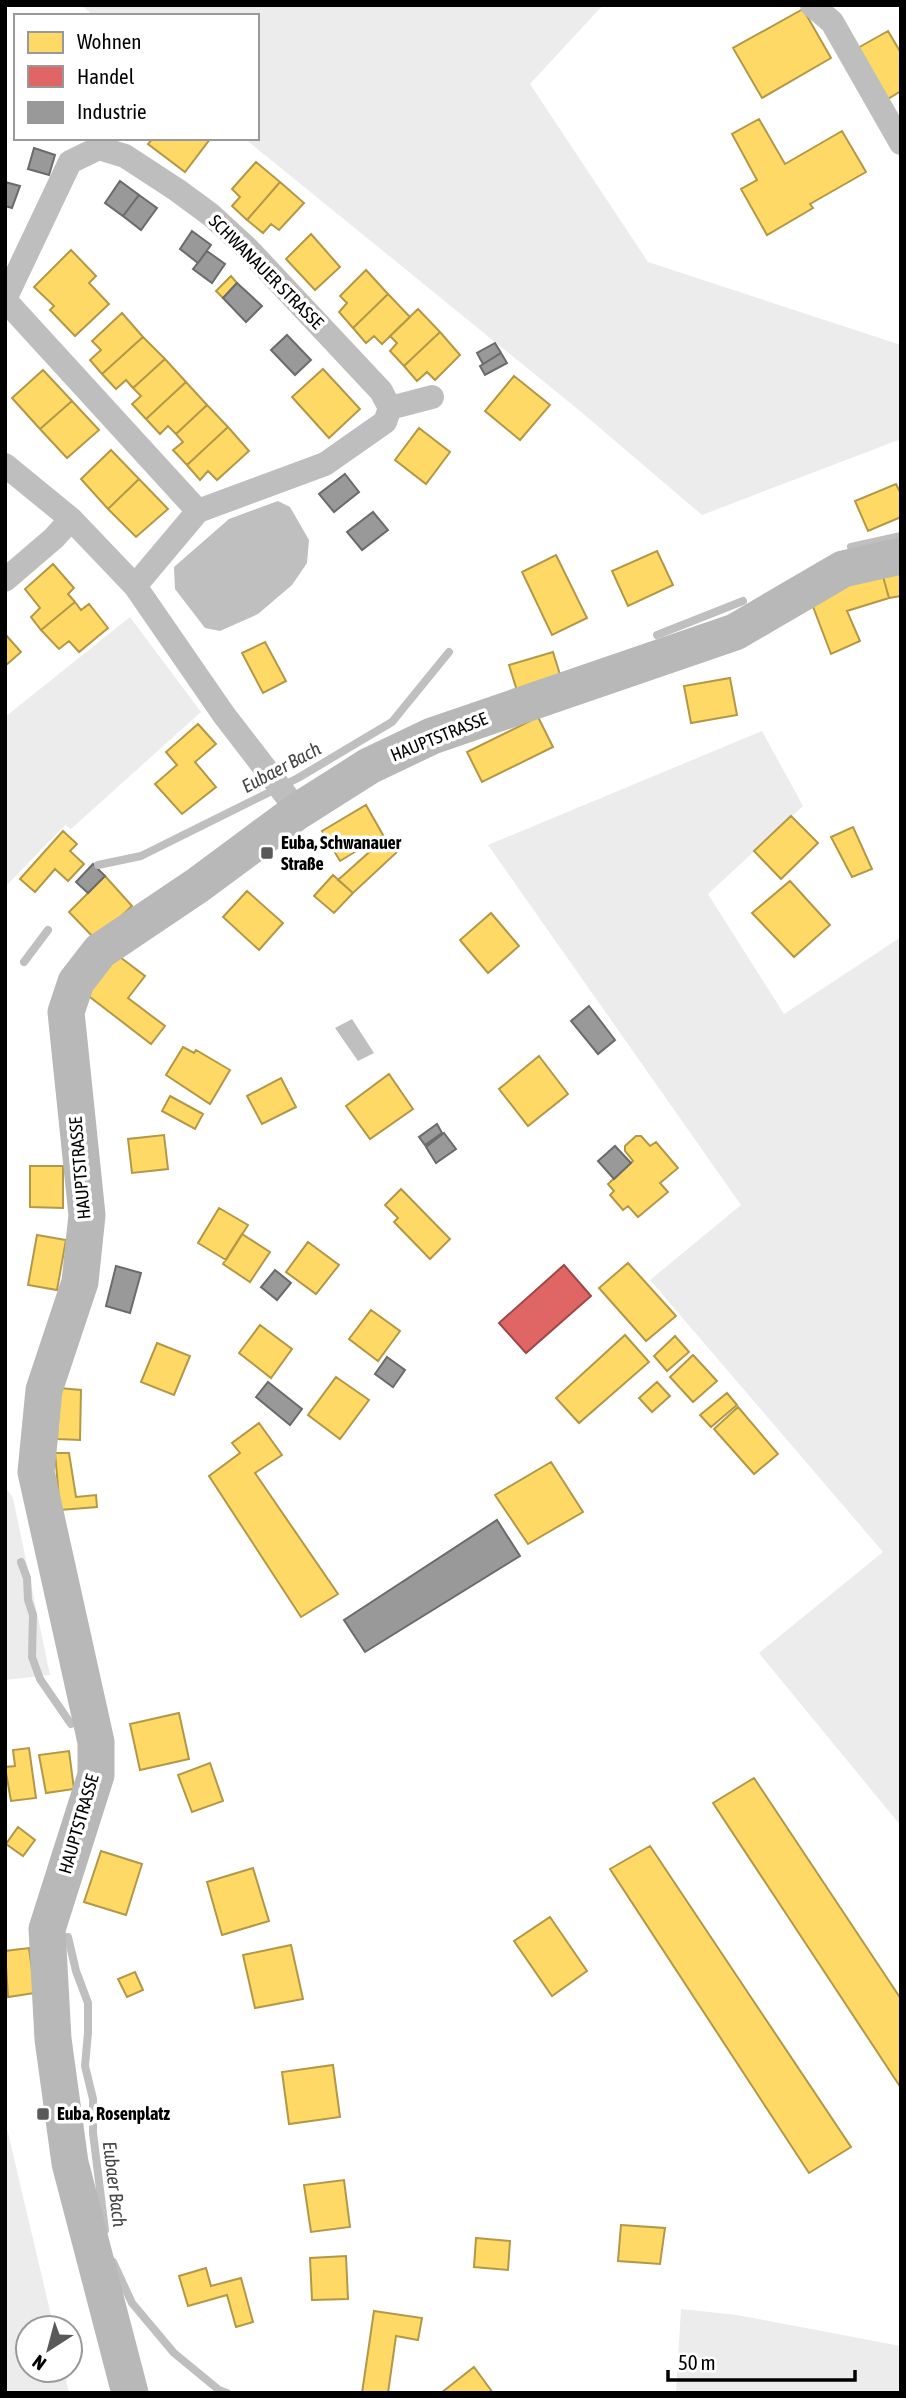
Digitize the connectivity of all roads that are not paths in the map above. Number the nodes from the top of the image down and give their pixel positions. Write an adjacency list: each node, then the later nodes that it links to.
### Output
1 (812, 5): 2 (street)
2 (901, 143)
3 (5, 300): 5 (street, SCHWANAUER STRASSE); 7 (street, SCHWANAUER STRASSE)
4 (432, 397): 5 (street)
5 (390, 408): 7 (street)
6 (5, 465): 8 (street)
7 (198, 511): 11 (street)
8 (71, 519): 10 (street); 11 (street)
9 (901, 556): 12 (street, HAUPTSTRASSE)
10 (5, 580)
11 (135, 586): 12 (street)
12 (294, 806): 13 (street, HAUPTSTRASSE)
13 (130, 2393)

